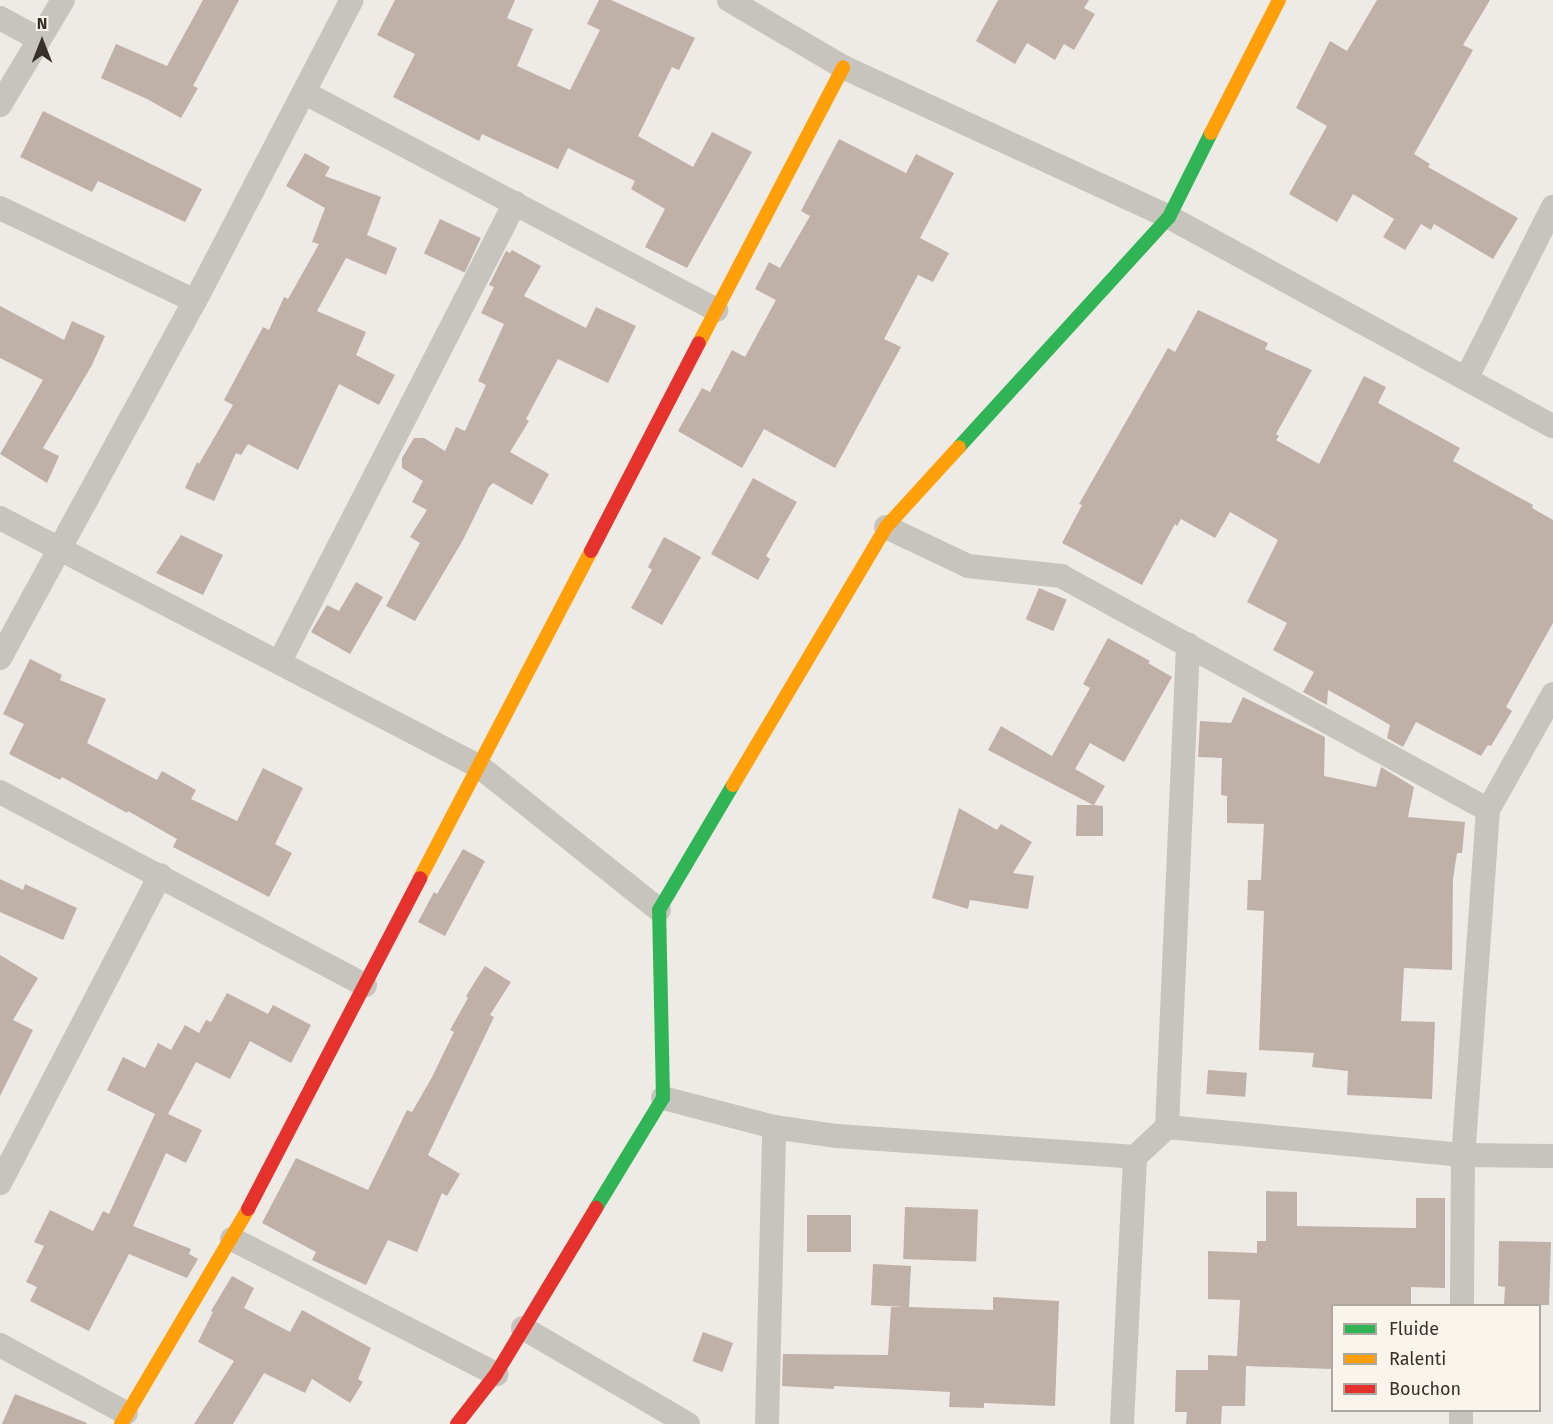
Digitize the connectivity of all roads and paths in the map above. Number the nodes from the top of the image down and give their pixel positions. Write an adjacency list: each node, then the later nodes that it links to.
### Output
1 (63, 0): 6 (street)
2 (352, 0): 8 (street)
3 (729, 0): 7 (street)
4 (1279, 0): 13 (street)
5 (0, 18): 6 (street)
6 (39, 39): 9 (street)
7 (843, 67): 13 (street); 15 (street)
8 (305, 93): 10 (street); 14 (street)
9 (0, 105)
10 (515, 203): 15 (street); 23 (street)
11 (1553, 207): 16 (street)
12 (0, 208): 14 (street)
13 (1169, 217): 16 (street); 19 (street)
14 (195, 301): 20 (street)
15 (716, 310): 25 (street)
16 (1466, 379): 17 (street)
17 (1553, 426)
18 (0, 518): 20 (street)
19 (886, 527): 21 (street); 29 (street)
20 (58, 550): 22 (street); 23 (street)
21 (1188, 644): 27 (street); 33 (street)
22 (0, 658)
23 (280, 661): 25 (street)
24 (1553, 694): 27 (street)
25 (480, 767): 29 (street); 30 (street)
26 (0, 792): 28 (street)
27 (1488, 810): 34 (street)
28 (160, 875): 30 (street); 37 (street)
29 (659, 910): 31 (street)
30 (364, 985): 38 (street)
31 (663, 1098): 32 (street); 40 (street)
32 (774, 1127): 36 (street); 46 (street)
33 (1167, 1127): 34 (street); 36 (street)
34 (1463, 1155): 35 (street); 39 (street)
35 (1553, 1156)
36 (1136, 1157): 47 (street)
37 (0, 1184)
38 (232, 1239): 42 (street); 43 (street)
39 (1462, 1304)
40 (524, 1328): 42 (street); 45 (street)
41 (0, 1344): 43 (street)
42 (496, 1374): 44 (street)
43 (124, 1419)
44 (457, 1424)
45 (688, 1424)
46 (767, 1424)
47 (1122, 1424)

